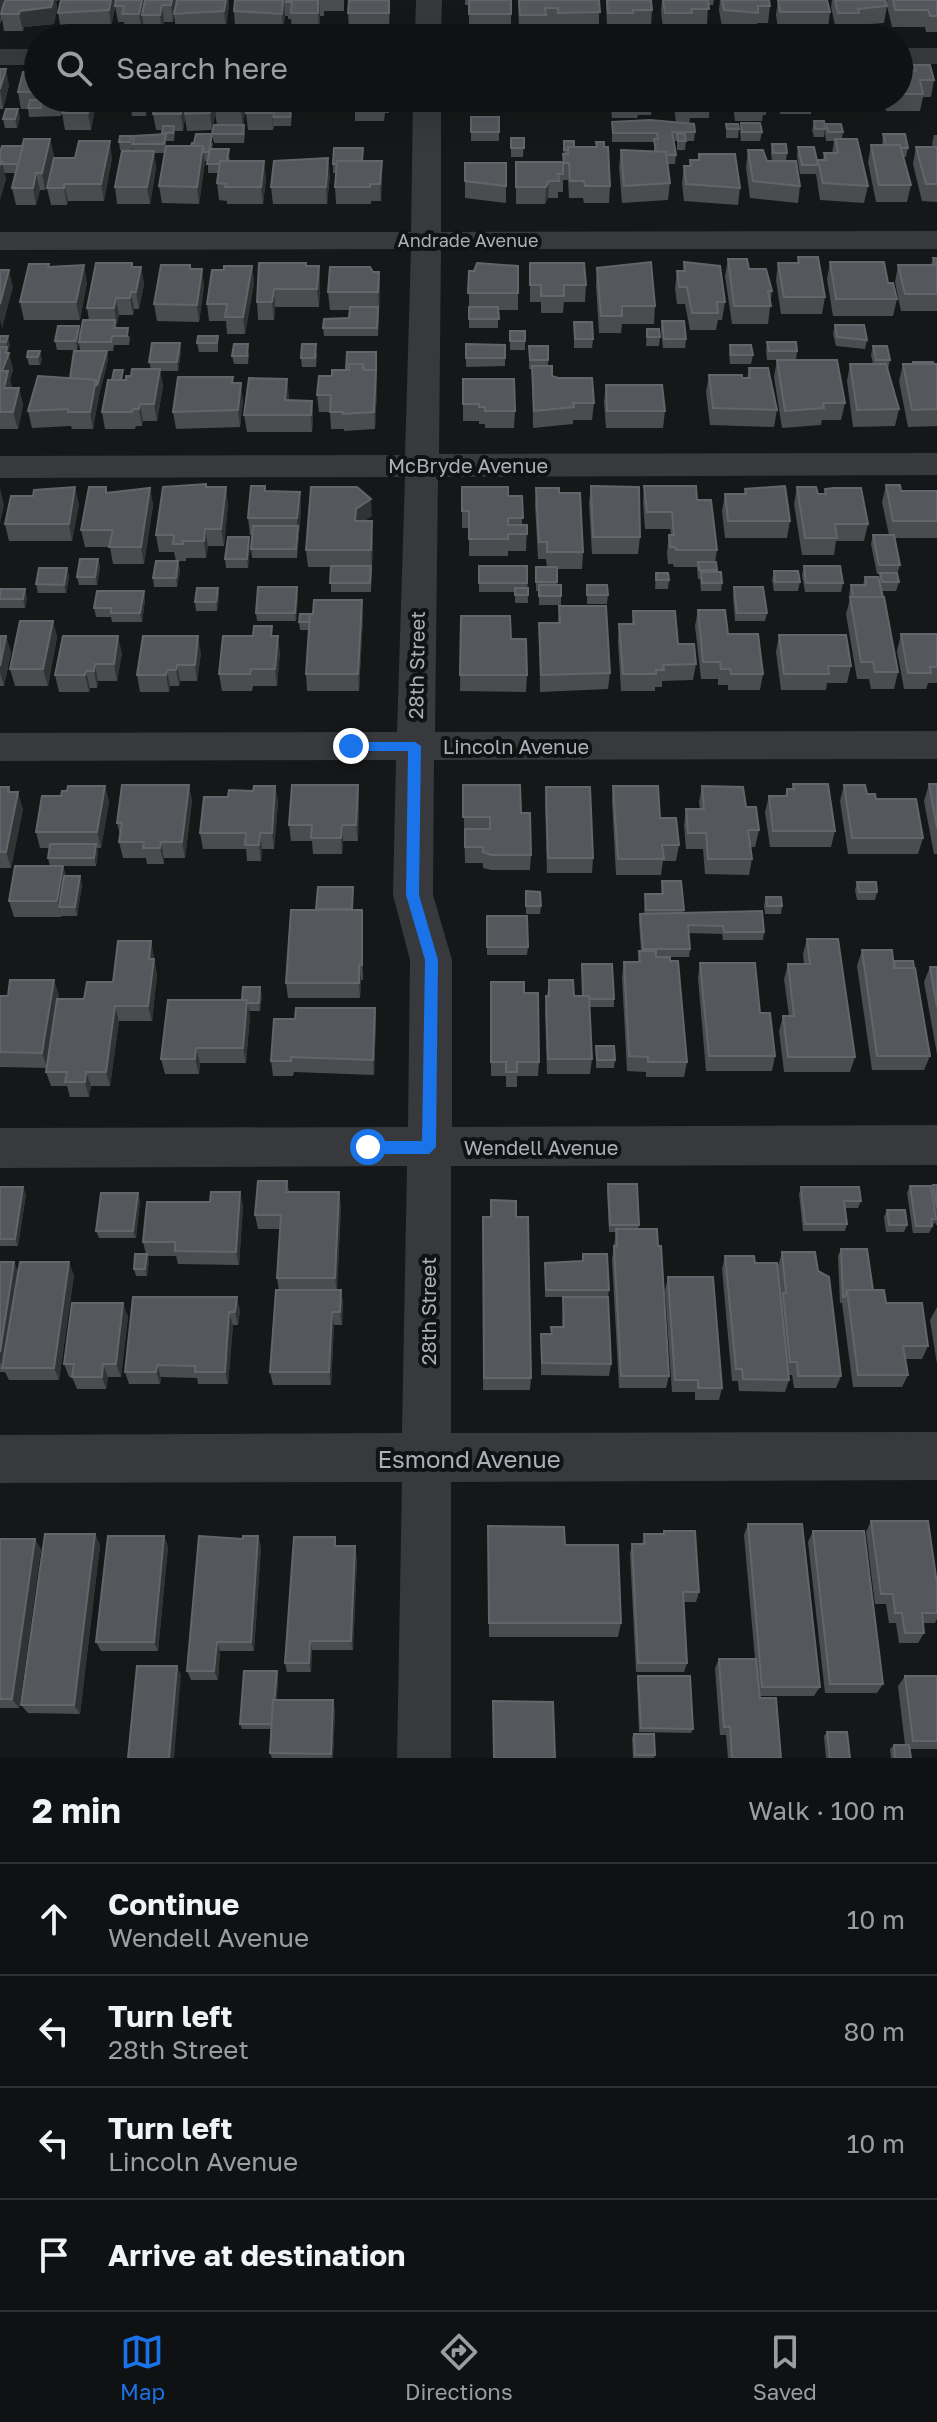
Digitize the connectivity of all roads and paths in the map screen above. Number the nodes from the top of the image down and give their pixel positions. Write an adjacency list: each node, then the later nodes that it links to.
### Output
1 (429, 0): 2 (street)
2 (428, 24)
3 (913, 56): 4 (street)
4 (937, 56)
5 (0, 57): 6 (street)
6 (24, 57)
7 (427, 112): 8 (street, 28th Street)
8 (427, 240): 9 (street, Andrade Avenue); 10 (street, Andrade Avenue); 12 (street, 28th Street)
9 (937, 240)
10 (0, 241)
11 (937, 464): 12 (street, McBryde Avenue)
12 (420, 465): 13 (street, McBryde Avenue); 15 (street, 28th Street)
13 (0, 467)
14 (937, 745): 15 (street, Lincoln Avenue)
15 (415, 746): 16 (street, Lincoln Avenue); 18 (street, 28th Street)
16 (0, 747)
17 (937, 1145): 18 (street, Wendell Avenue)
18 (429, 1147): 19 (street, Wendell Avenue); 21 (street, 28th Street)
19 (0, 1148)
20 (937, 1456): 21 (street, Esmond Avenue)
21 (427, 1458): 22 (street, Esmond Avenue); 23 (street, 28th Street)
22 (0, 1459)
23 (424, 1758)

